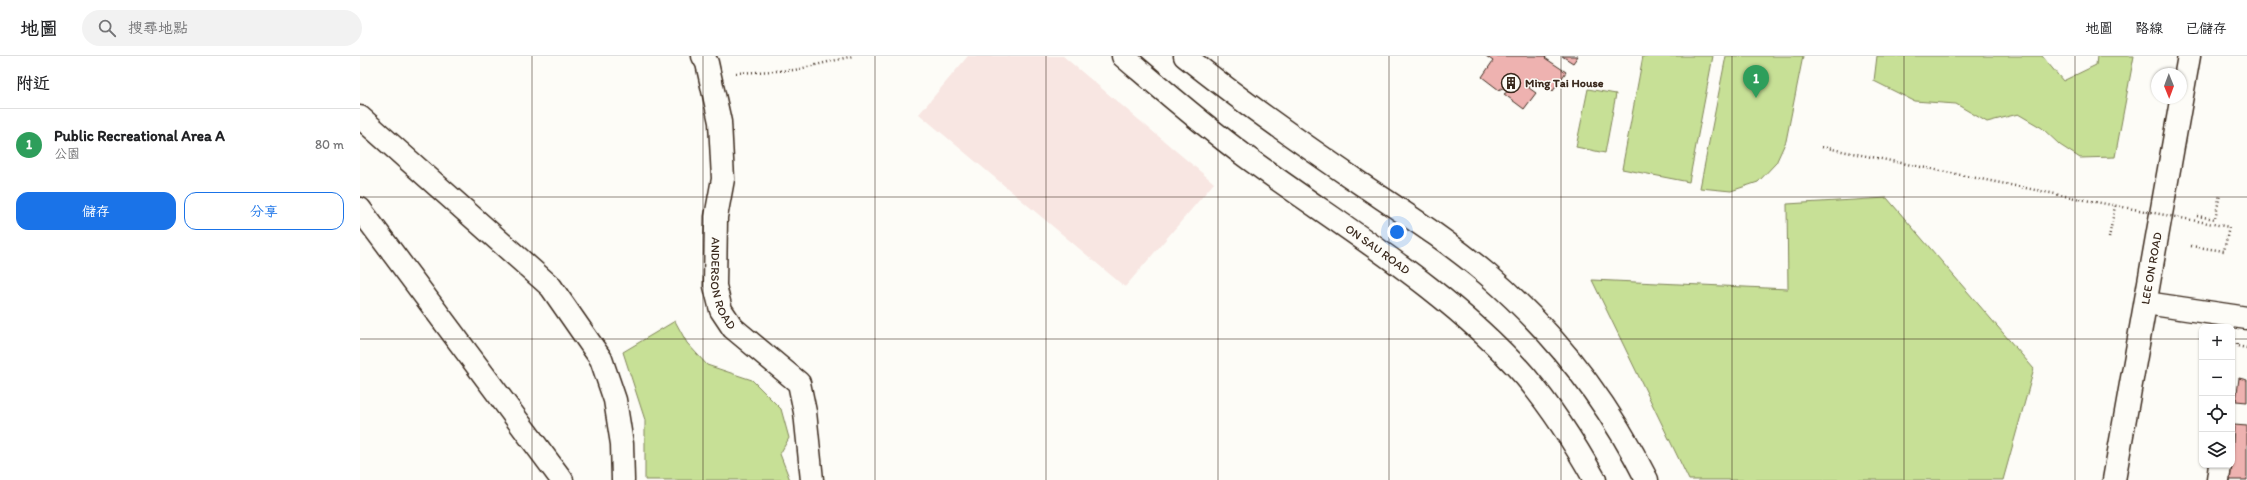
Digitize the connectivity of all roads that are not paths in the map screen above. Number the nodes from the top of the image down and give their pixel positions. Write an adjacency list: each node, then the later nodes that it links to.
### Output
1 (1123, 56): 13 (main road, ON SAU ROAD)
2 (1186, 56): 14 (main road)
3 (2190, 56): 7 (main road, LEE ON ROAD)
4 (706, 65): 12 (main road, ANDERSON ROAD)
5 (360, 117): 11 (main road)
6 (360, 210): 10 (main road)
7 (2146, 303): 8 (main road); 15 (main road, LEE ON ROAD)
8 (2247, 318)
9 (2220, 468): 16 (main road)
10 (562, 480)
11 (623, 480)
12 (812, 480)
13 (1594, 480)
14 (1648, 480)
15 (2114, 480)
16 (2218, 480)

